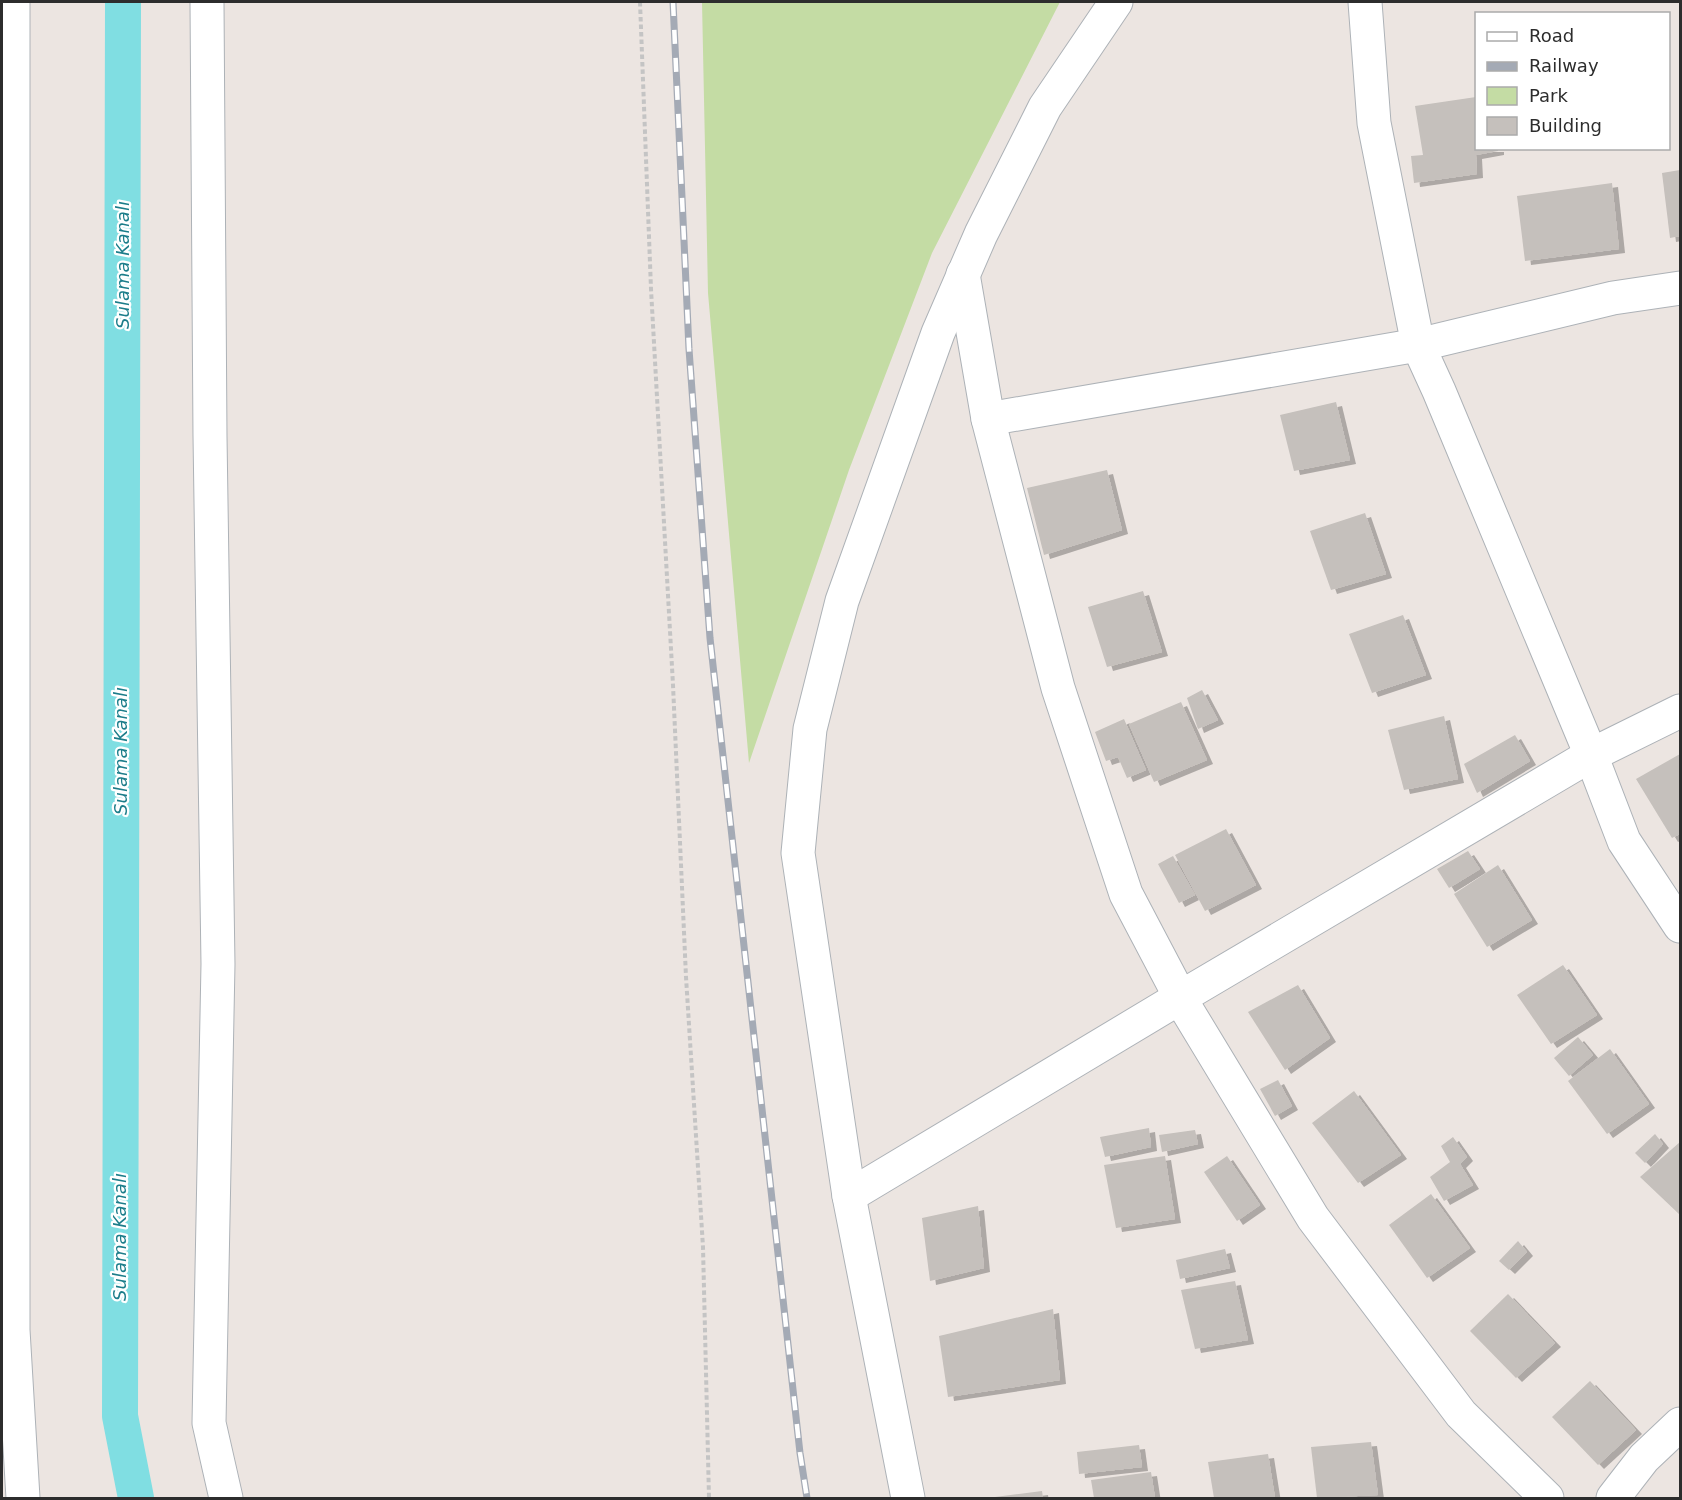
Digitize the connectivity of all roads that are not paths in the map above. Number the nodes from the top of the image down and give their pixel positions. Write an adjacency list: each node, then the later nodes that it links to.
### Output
1 (13, 2): 15 (street)
2 (207, 2): 16 (street)
3 (1116, 2): 5 (street)
4 (1365, 2): 7 (street)
5 (963, 274): 8 (street); 13 (street)
6 (1680, 288): 7 (street)
7 (1418, 345): 8 (street); 10 (street)
8 (988, 419): 12 (street)
9 (1680, 711): 10 (street)
10 (1591, 756): 11 (street); 12 (street)
11 (1680, 926)
12 (1181, 997): 13 (street); 18 (street)
13 (849, 1196): 17 (street)
14 (1680, 1424): 19 (street)
15 (22, 1498)
16 (226, 1498)
17 (908, 1498)
18 (1547, 1498)
19 (1613, 1498)

